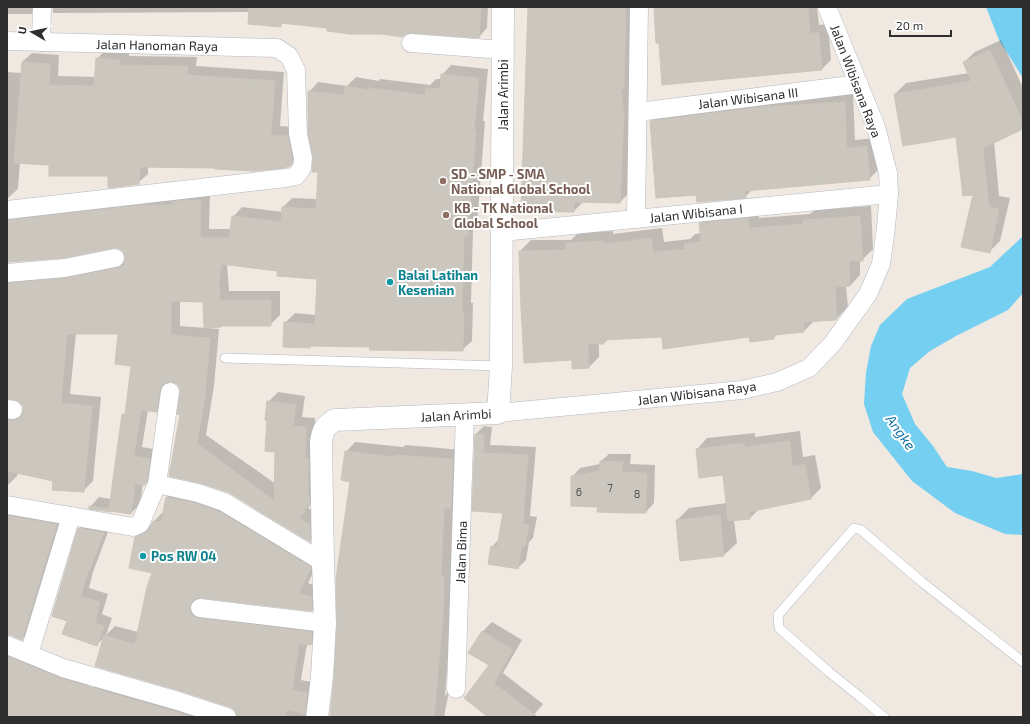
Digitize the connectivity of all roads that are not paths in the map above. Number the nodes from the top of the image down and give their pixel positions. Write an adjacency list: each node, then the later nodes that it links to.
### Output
1 (42, 7): 6 (street)
2 (503, 7): 8 (street, Jalan Arimbi)
3 (639, 7): 10 (street)
4 (827, 7): 9 (street, Jalan Wibisana Raya)
5 (7, 42): 6 (street, Jalan Hanoman Raya)
6 (41, 42): 12 (street, Jalan Hanoman Raya)
7 (411, 43): 8 (street)
8 (503, 50): 14 (street, Jalan Arimbi)
9 (859, 84): 10 (street, Jalan Wibisana III); 11 (street, Jalan Wibisana Raya)
10 (638, 112): 13 (street)
11 (889, 194): 13 (street, Jalan Wibisana I); 20 (street, Jalan Wibisana Raya)
12 (7, 210)
13 (636, 219): 14 (street, Jalan Wibisana I)
14 (503, 232): 18 (street, Jalan Arimbi)
15 (115, 258): 16 (street)
16 (7, 273)
17 (225, 358): 18 (lane)
18 (501, 366): 20 (street, Jalan Arimbi)
19 (170, 392): 22 (street)
20 (498, 412): 21 (street, Jalan Arimbi)
21 (465, 414): 25 (street, Jalan Arimbi); 31 (street, Jalan Bima)
22 (157, 484): 24 (street); 25 (street)
23 (7, 505): 24 (street)
24 (71, 516): 29 (street)
25 (322, 562): 27 (street, Jalan Arimbi)
26 (200, 608): 27 (street)
27 (325, 623): 34 (street, Jalan Arimbi)
28 (7, 645): 29 (street)
29 (29, 654): 32 (street)
30 (1023, 662): 35 (lane)
31 (456, 689)
32 (194, 712): 33 (street)
33 (227, 717)
34 (317, 717)
35 (884, 717)

